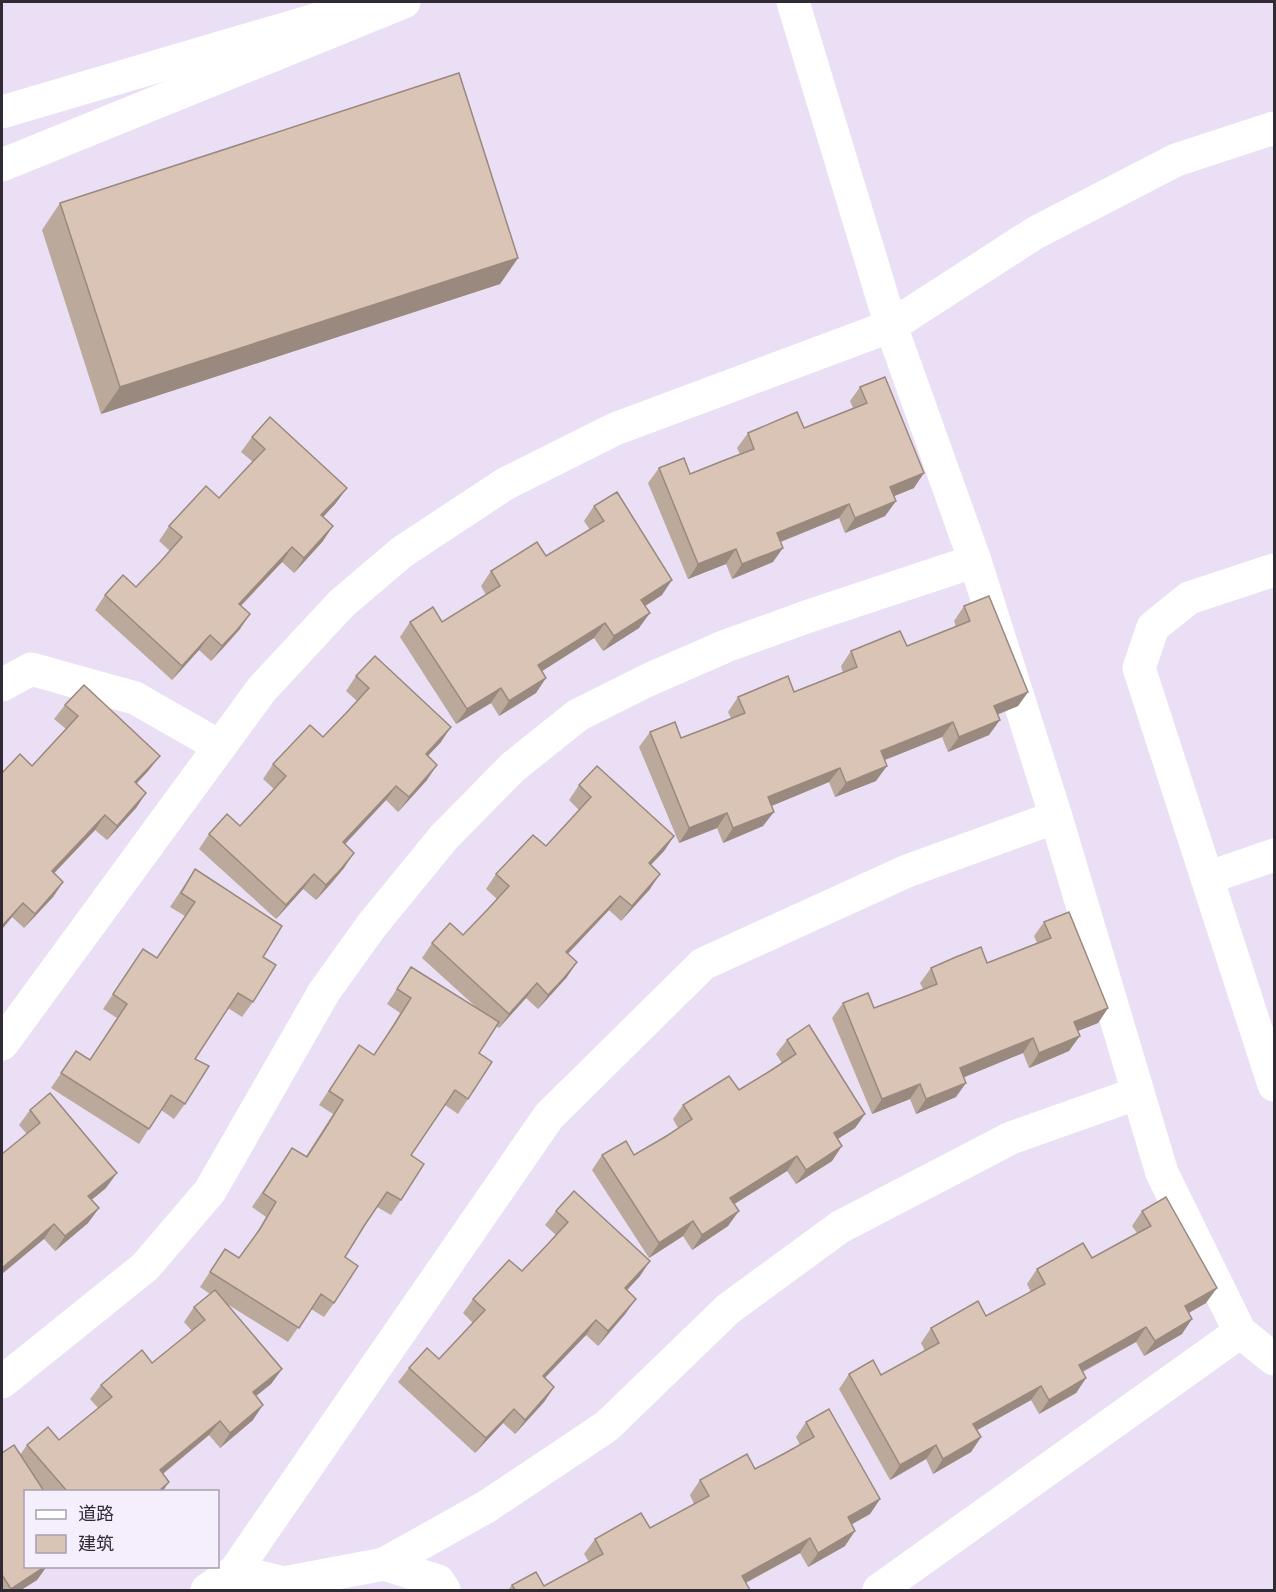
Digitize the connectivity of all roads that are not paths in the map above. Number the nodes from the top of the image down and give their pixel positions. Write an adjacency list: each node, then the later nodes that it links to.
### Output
1 (376, 2): 4 (main road)
2 (404, 2): 6 (main road)
3 (792, 2): 7 (main road)
4 (2, 112)
5 (1275, 128): 7 (main road)
6 (2, 165)
7 (891, 326): 8 (main road); 11 (main road)
8 (975, 561): 12 (main road); 20 (main road)
9 (1275, 570): 14 (main road)
10 (2, 685): 11 (main road)
11 (219, 746): 15 (main road)
12 (1056, 817): 17 (main road); 22 (main road)
13 (1275, 855): 14 (main road)
14 (1207, 878): 16 (main road)
15 (2, 1044)
16 (1275, 1085)
17 (1138, 1093): 18 (main road); 21 (main road)
18 (1239, 1332): 19 (main road); 25 (main road)
19 (1275, 1359)
20 (2, 1382)
21 (384, 1564): 22 (main road); 24 (main road)
22 (235, 1571): 23 (main road)
23 (207, 1590)
24 (444, 1590)
25 (879, 1590)

